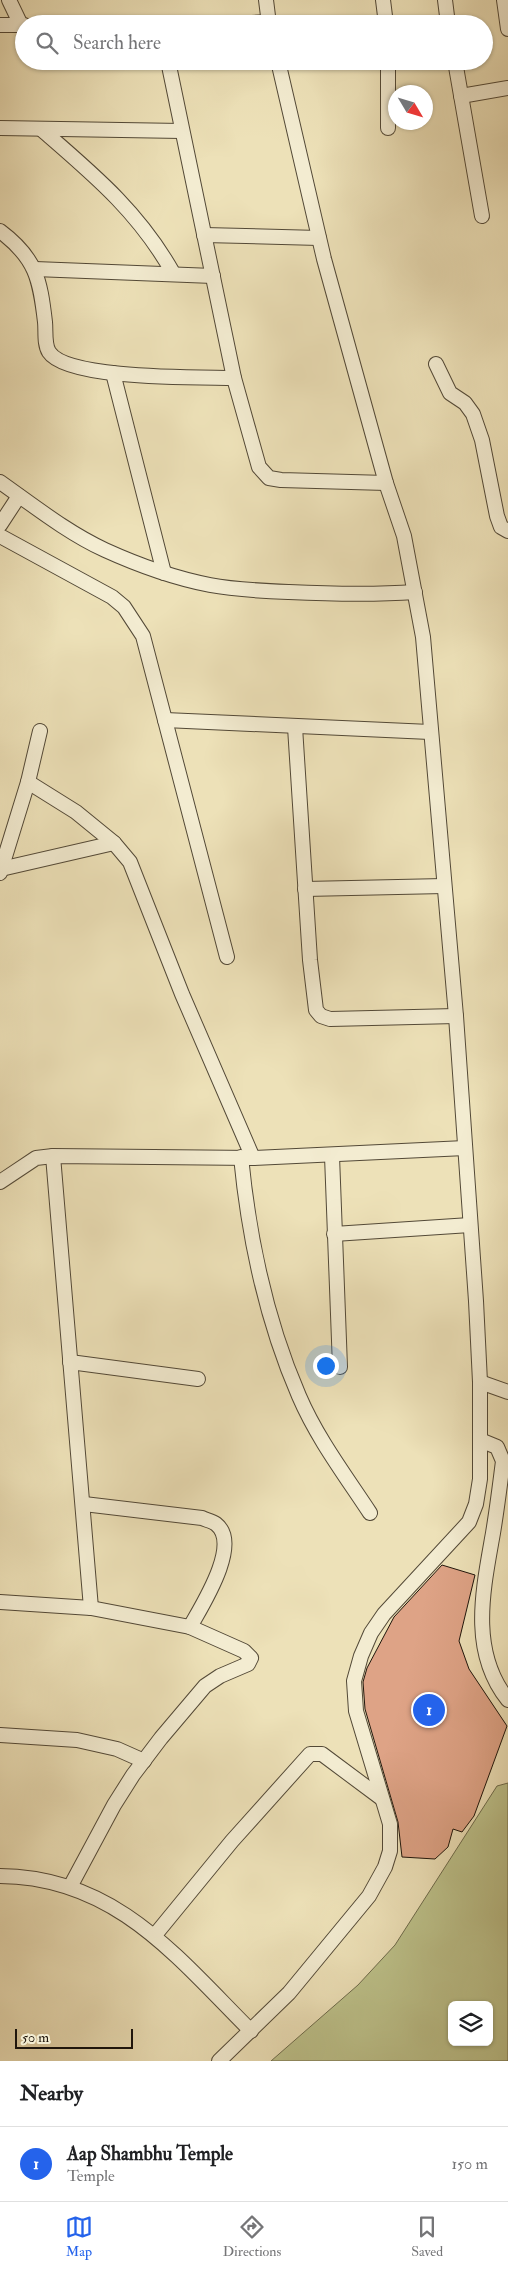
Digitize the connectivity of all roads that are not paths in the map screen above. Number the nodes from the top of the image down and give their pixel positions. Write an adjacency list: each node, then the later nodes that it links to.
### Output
1 (9, 0): 6 (street)
2 (266, 0): 7 (street)
3 (383, 0): 8 (street)
4 (445, 0): 9 (street)
5 (504, 0): 12 (street)
6 (17, 15)
7 (268, 15)
8 (385, 15)
9 (447, 15)
10 (0, 25): 11 (street)
11 (15, 25)
12 (508, 29)
13 (170, 70): 22 (street)
14 (280, 70): 26 (street)
15 (388, 70): 17 (street)
16 (457, 70): 19 (street)
17 (388, 85)
18 (508, 88): 19 (street)
19 (461, 96): 23 (street)
20 (0, 128): 21 (street)
21 (41, 129): 22 (street); 28 (street)
22 (182, 132): 25 (street)
23 (482, 216)
24 (0, 231): 27 (street)
25 (204, 235): 26 (street); 29 (street)
26 (319, 238): 34 (street)
27 (35, 269): 28 (street); 31 (street)
28 (173, 273): 29 (street)
29 (213, 276): 32 (street)
30 (436, 364): 37 (street)
31 (113, 373): 32 (street); 39 (street)
32 (234, 378): 34 (street)
33 (0, 482): 35 (street)
34 (386, 482): 40 (street)
35 (20, 496): 36 (street); 39 (street)
36 (0, 525)
37 (508, 531)
38 (0, 536): 41 (street)
39 (164, 573): 40 (street)
40 (415, 592): 44 (street)
41 (165, 720): 42 (street); 50 (street)
42 (295, 727): 44 (street); 49 (street)
43 (40, 731): 45 (street)
44 (430, 732): 48 (street)
45 (28, 782): 46 (street); 47 (street)
46 (114, 843): 47 (street); 55 (street)
47 (0, 871)
48 (444, 886): 49 (street); 51 (street)
49 (305, 889): 51 (street)
50 (227, 957)
51 (456, 1016): 52 (street)
52 (465, 1148): 54 (street); 57 (street)
53 (53, 1156): 55 (street); 56 (street); 59 (street)
54 (332, 1156): 55 (street); 58 (street)
55 (247, 1158): 66 (street)
56 (1, 1178)
57 (470, 1225): 58 (street); 62 (street)
58 (334, 1234): 60 (street)
59 (70, 1362): 61 (street); 65 (street)
60 (340, 1368)
61 (198, 1379)
62 (480, 1382): 63 (street); 64 (street)
63 (508, 1392)
64 (480, 1440): 70 (street); 73 (street)
65 (84, 1504): 68 (street); 69 (street)
66 (370, 1513)
67 (0, 1602): 68 (street)
68 (91, 1608): 69 (street)
69 (190, 1627): 72 (street)
70 (508, 1700)
71 (0, 1736): 72 (street)
72 (144, 1761): 75 (street)
73 (381, 1798): 76 (street); 77 (street)
74 (0, 1876): 75 (street)
75 (70, 1887): 76 (street)
76 (155, 1935): 77 (street)
77 (251, 2031): 78 (street)
78 (219, 2061)

